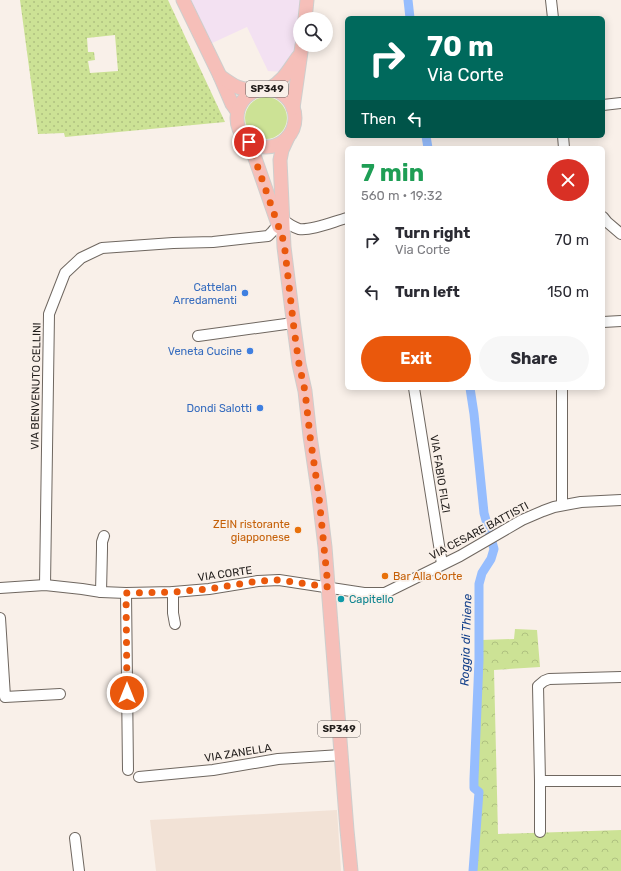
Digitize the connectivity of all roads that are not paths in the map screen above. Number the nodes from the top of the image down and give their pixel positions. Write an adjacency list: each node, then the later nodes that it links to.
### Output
1 (183, 0): 8 (main road)
2 (307, 0): 4 (main road)
3 (551, 0): 5 (street)
4 (306, 12)
5 (553, 16)
6 (299, 52): 9 (main road, SP349)
7 (300, 52): 12 (main road, SP349)
8 (220, 76): 9 (main road); 13 (main road)
9 (262, 89): 12 (main road, SP349); 13 (main road, SP349)
10 (621, 103): 11 (street)
11 (605, 105)
12 (293, 108): 14 (main road, SP349)
13 (237, 111): 15 (main road, SP349)
14 (288, 137): 15 (main road); 17 (main road, SP349)
15 (249, 142): 16 (main road, SP349)
16 (259, 172): 17 (main road); 20 (main road, SP349)
17 (280, 174): 20 (main road, SP349)
18 (345, 219): 21 (street)
19 (605, 220): 22 (street)
20 (280, 222): 21 (street); 23 (main road, SP349); 34 (street, VIA BENVENUTO CELLINI)
21 (300, 229): 23 (street)
22 (621, 234)
23 (284, 241): 25 (main road, SP349)
24 (621, 321): 26 (street)
25 (293, 322): 27 (street); 35 (main road, SP349)
26 (605, 322)
27 (198, 336)
28 (414, 390): 33 (street, VIA FABIO FILZI)
29 (562, 390): 31 (street)
30 (621, 500): 31 (street, VIA CESARE BATTISTI)
31 (562, 505): 33 (street, VIA CESARE BATTISTI)
32 (104, 536): 37 (street)
33 (442, 564): 35 (street, VIA CESARE BATTISTI)
34 (45, 585): 36 (street, VIA CORTE); 37 (street, VIA CORTE)
35 (328, 587): 38 (street, VIA CORTE); 44 (main road, SP349)
36 (0, 588)
37 (101, 592): 39 (street, VIA CORTE)
38 (173, 592): 39 (street, VIA CORTE); 41 (street)
39 (126, 593): 45 (street)
40 (0, 618): 43 (street)
41 (175, 624)
42 (621, 677): 47 (street)
43 (60, 694)
44 (341, 755): 46 (street, VIA ZANELLA); 52 (main road, SP349)
45 (128, 770)
46 (139, 777)
47 (540, 781): 48 (street); 49 (street)
48 (621, 781)
49 (540, 832)
50 (76, 838): 51 (street)
51 (79, 871)
52 (351, 871)

